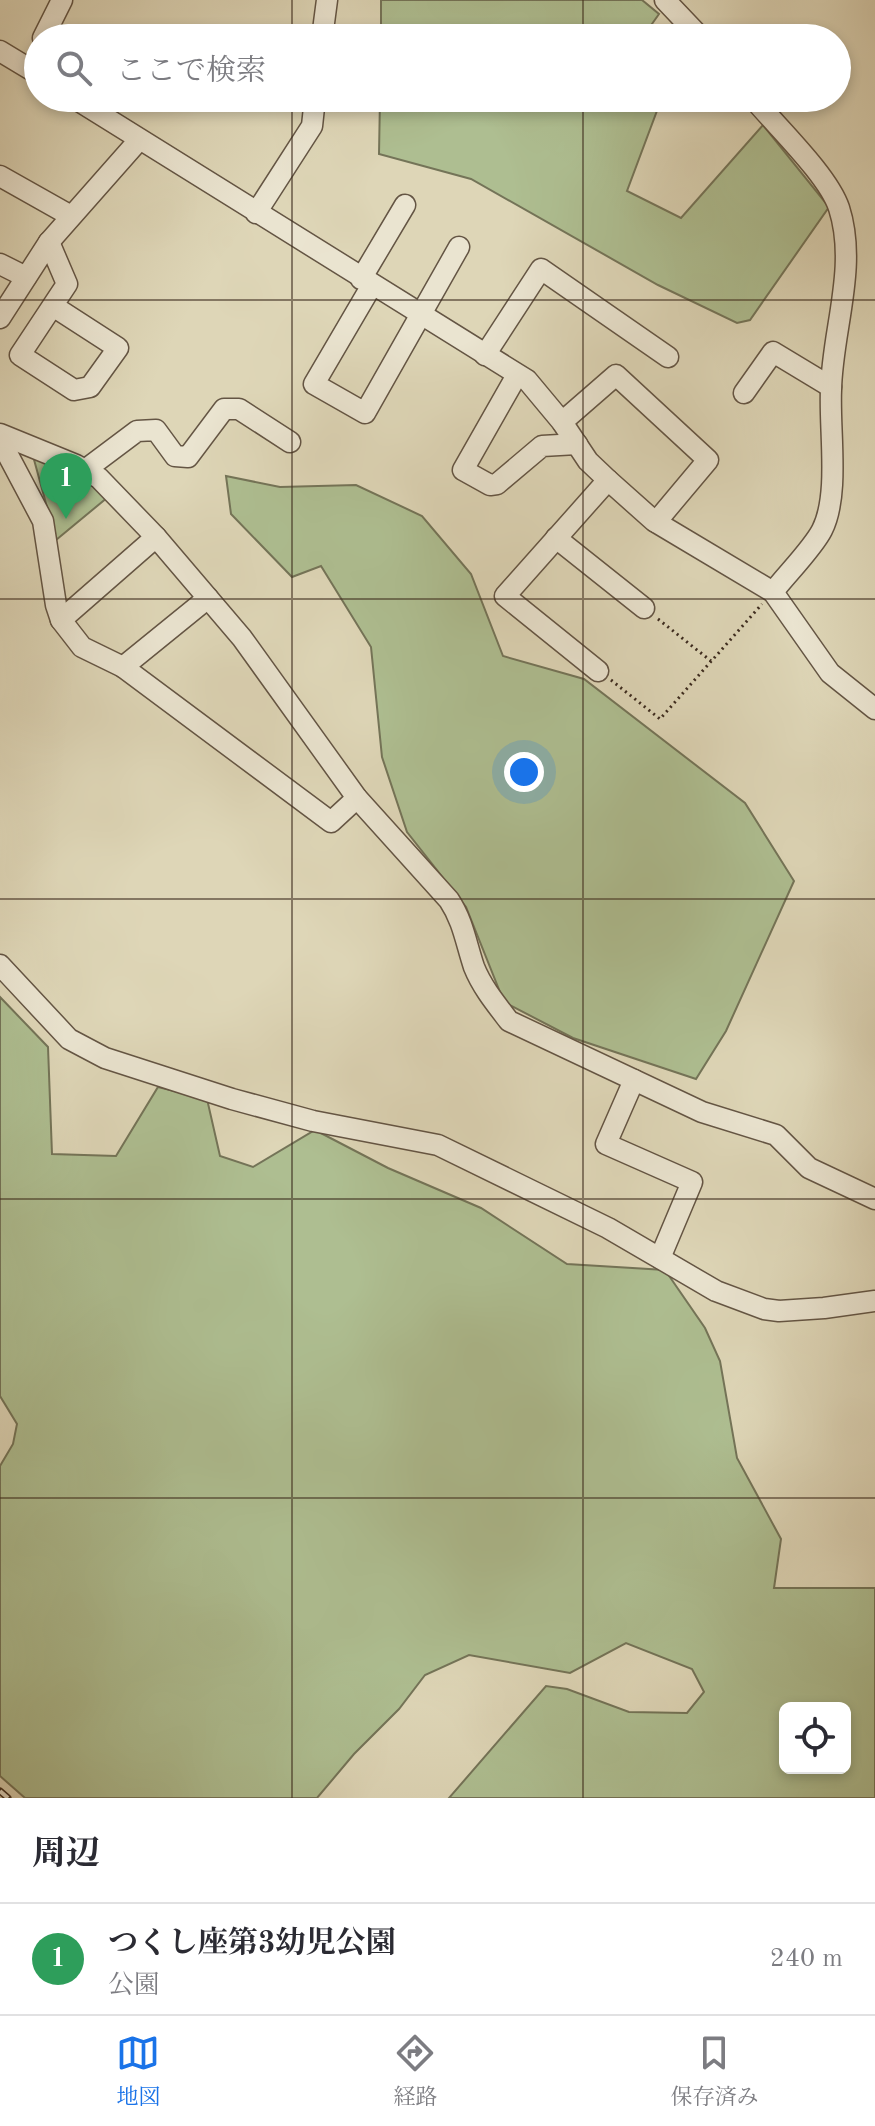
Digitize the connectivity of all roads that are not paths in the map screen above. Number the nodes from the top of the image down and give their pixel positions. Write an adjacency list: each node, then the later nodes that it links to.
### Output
1 (327, 0): 5 (street)
2 (665, 0): 6 (street)
3 (54, 3): 4 (street)
4 (47, 24)
5 (324, 24)
6 (688, 24)
7 (0, 51): 8 (street)
8 (24, 66)
9 (96, 112): 12 (street)
10 (314, 112): 15 (street)
11 (765, 112): 28 (street)
12 (139, 140): 15 (street); 16 (street)
13 (0, 176): 16 (street)
14 (405, 205): 21 (street)
15 (256, 213): 21 (street)
16 (71, 216): 17 (street)
17 (49, 242): 20 (street); 22 (street)
18 (459, 247): 23 (street)
19 (0, 264): 20 (street)
20 (26, 277): 24 (street)
21 (366, 282): 23 (street); 23 (street)
22 (53, 306): 22 (street)
23 (419, 315): 25 (street)
24 (0, 318)
25 (485, 355): 26 (street); 27 (street)
26 (668, 357)
27 (517, 375): 30 (street); 33 (street)
28 (831, 387): 29 (street); 39 (street)
29 (744, 393)
30 (562, 422): 33 (street); 36 (street)
31 (0, 437): 34 (street); 42 (street)
32 (290, 442): 34 (street)
33 (577, 444): 35 (street)
34 (85, 470): 37 (street)
35 (608, 480): 36 (street); 38 (street)
36 (656, 522): 39 (street)
37 (156, 537): 40 (street); 42 (street)
38 (556, 538): 41 (street); 44 (street)
39 (773, 592): 45 (street)
40 (208, 598): 43 (street); 46 (street)
41 (644, 608)
42 (61, 620): 43 (street)
43 (123, 667): 46 (street)
44 (598, 671)
45 (875, 709)
46 (357, 798): 48 (street)
47 (0, 965): 50 (street)
48 (634, 1080): 49 (street); 50 (street)
49 (875, 1199)
50 (660, 1258): 51 (street)
51 (875, 1301)

